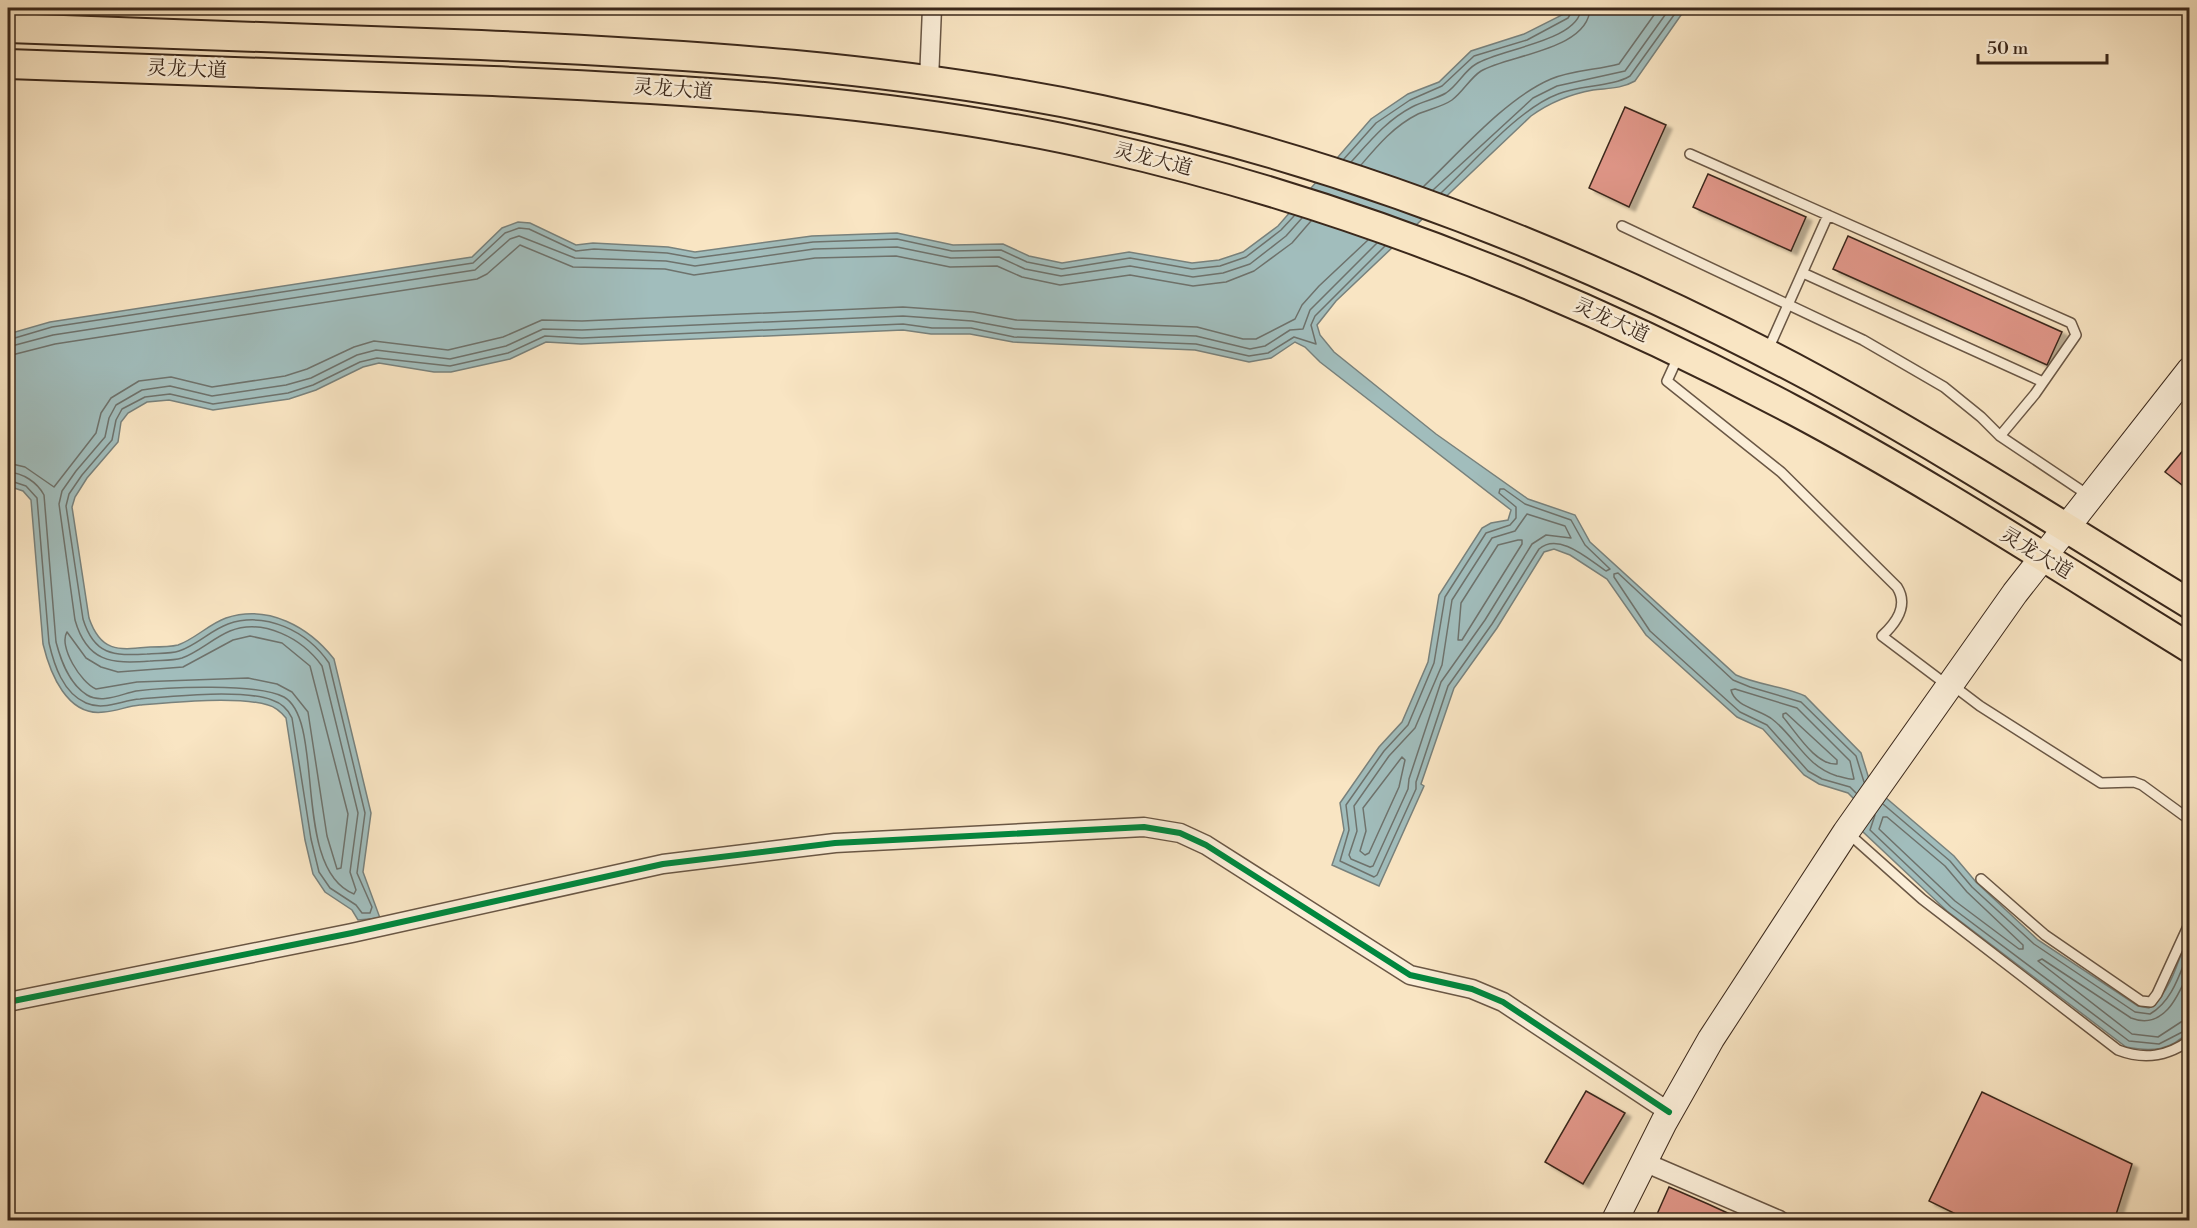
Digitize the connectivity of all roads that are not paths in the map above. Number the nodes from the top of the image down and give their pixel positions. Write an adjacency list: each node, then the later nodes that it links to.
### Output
1 (932, 8): 4 (street)
2 (8, 28): 4 (main road, 灵龙大道)
3 (8, 64): 10 (main road, 灵龙大道)
4 (928, 80): 11 (main road, 灵龙大道)
5 (1690, 154): 6 (lane)
6 (1828, 215): 8 (lane); 13 (lane)
7 (1622, 226): 9 (lane)
8 (1803, 273): 9 (lane); 13 (lane)
9 (1788, 304): 11 (lane); 14 (lane)
10 (1681, 352): 17 (main road, 灵龙大道); 20 (lane)
11 (1767, 354): 16 (main road, 灵龙大道)
12 (2190, 370): 15 (main road)
13 (2043, 382): 14 (lane)
14 (2000, 436): 15 (lane)
15 (2090, 497): 16 (main road)
16 (2066, 528): 17 (main road); 18 (main road, 灵龙大道)
17 (2043, 558): 19 (main road, 灵龙大道); 20 (main road)
18 (2190, 604)
19 (2190, 648)
20 (1949, 684): 21 (lane); 22 (main road)
21 (2190, 820)
22 (1847, 831): 26 (lane); 27 (main road)
23 (1982, 879): 24 (lane)
24 (2190, 922)
25 (8, 1002): 27 (street)
26 (2190, 1040)
27 (1669, 1112): 28 (main road)
28 (1644, 1162): 29 (main road); 30 (street)
29 (1616, 1221)
30 (1779, 1221)

